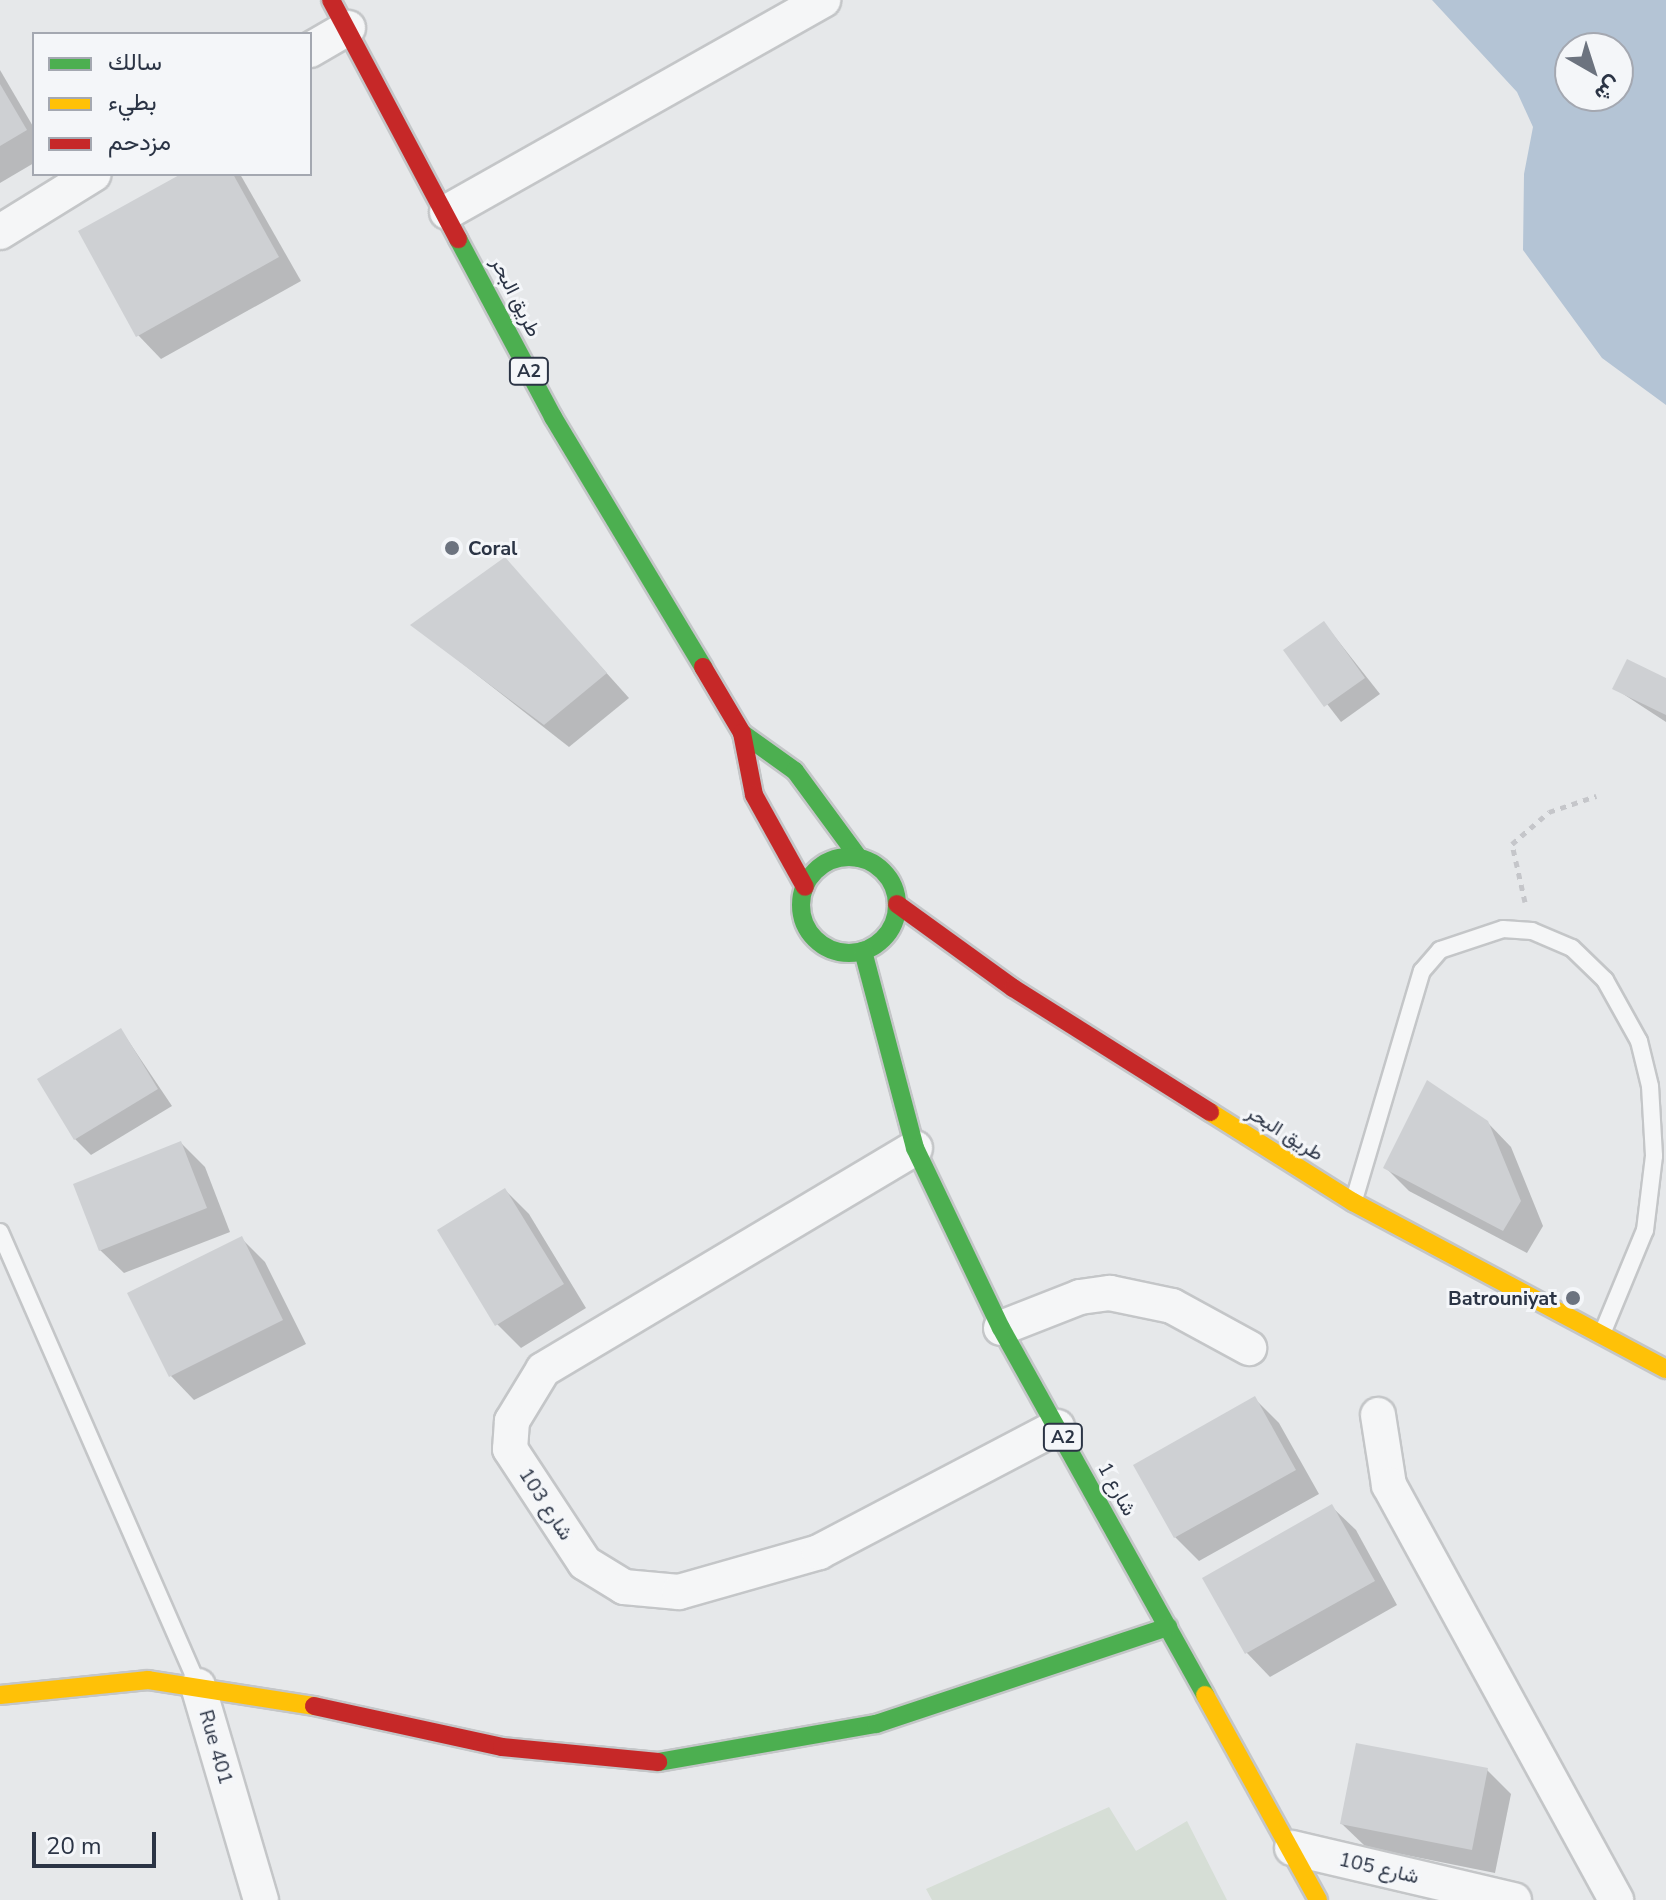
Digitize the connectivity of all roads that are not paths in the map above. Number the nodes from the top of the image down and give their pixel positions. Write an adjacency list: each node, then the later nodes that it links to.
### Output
1 (823, 0): 5 (street)
2 (340, 14): 3 (street); 5 (main road, طريق البحر / A2)
3 (312, 48)
4 (91, 176): 6 (street)
5 (447, 212): 7 (main road, طريق البحر / A2)
6 (0, 232)
7 (742, 733): 8 (main road, طريق البحر / A2); 9 (main road, طريق البحر / A2)
8 (859, 858): 9 (main road); 10 (main road, A2)
9 (805, 887): 11 (main road, A2)
10 (897, 904): 11 (main road); 13 (main road, طريق البحر / A2)
11 (863, 951): 12 (main road, شارع 1 / A2)
12 (915, 1148): 15 (main road, شارع 1 / A2); 20 (street, شارع 103)
13 (1353, 1202): 16 (main road, طريق البحر / A2); 16 (lane)
14 (0, 1232): 22 (lane)
15 (1001, 1328): 17 (street); 20 (main road, شارع 1 / A2)
16 (1600, 1339): 18 (main road, طريق البحر / A2)
17 (1249, 1348)
18 (1666, 1369)
19 (1378, 1415): 28 (street)
20 (1057, 1427): 21 (main road, شارع 1 / A2)
21 (1168, 1627): 22 (main road); 24 (main road, شارع 1 / A2)
22 (198, 1686): 23 (main road); 25 (street, Rue 401)
23 (0, 1695)
24 (1292, 1848): 26 (main road, شارع 1 / A2); 27 (street, شارع 105)
25 (261, 1900)
26 (1318, 1900)
27 (1514, 1900)
28 (1616, 1900)

